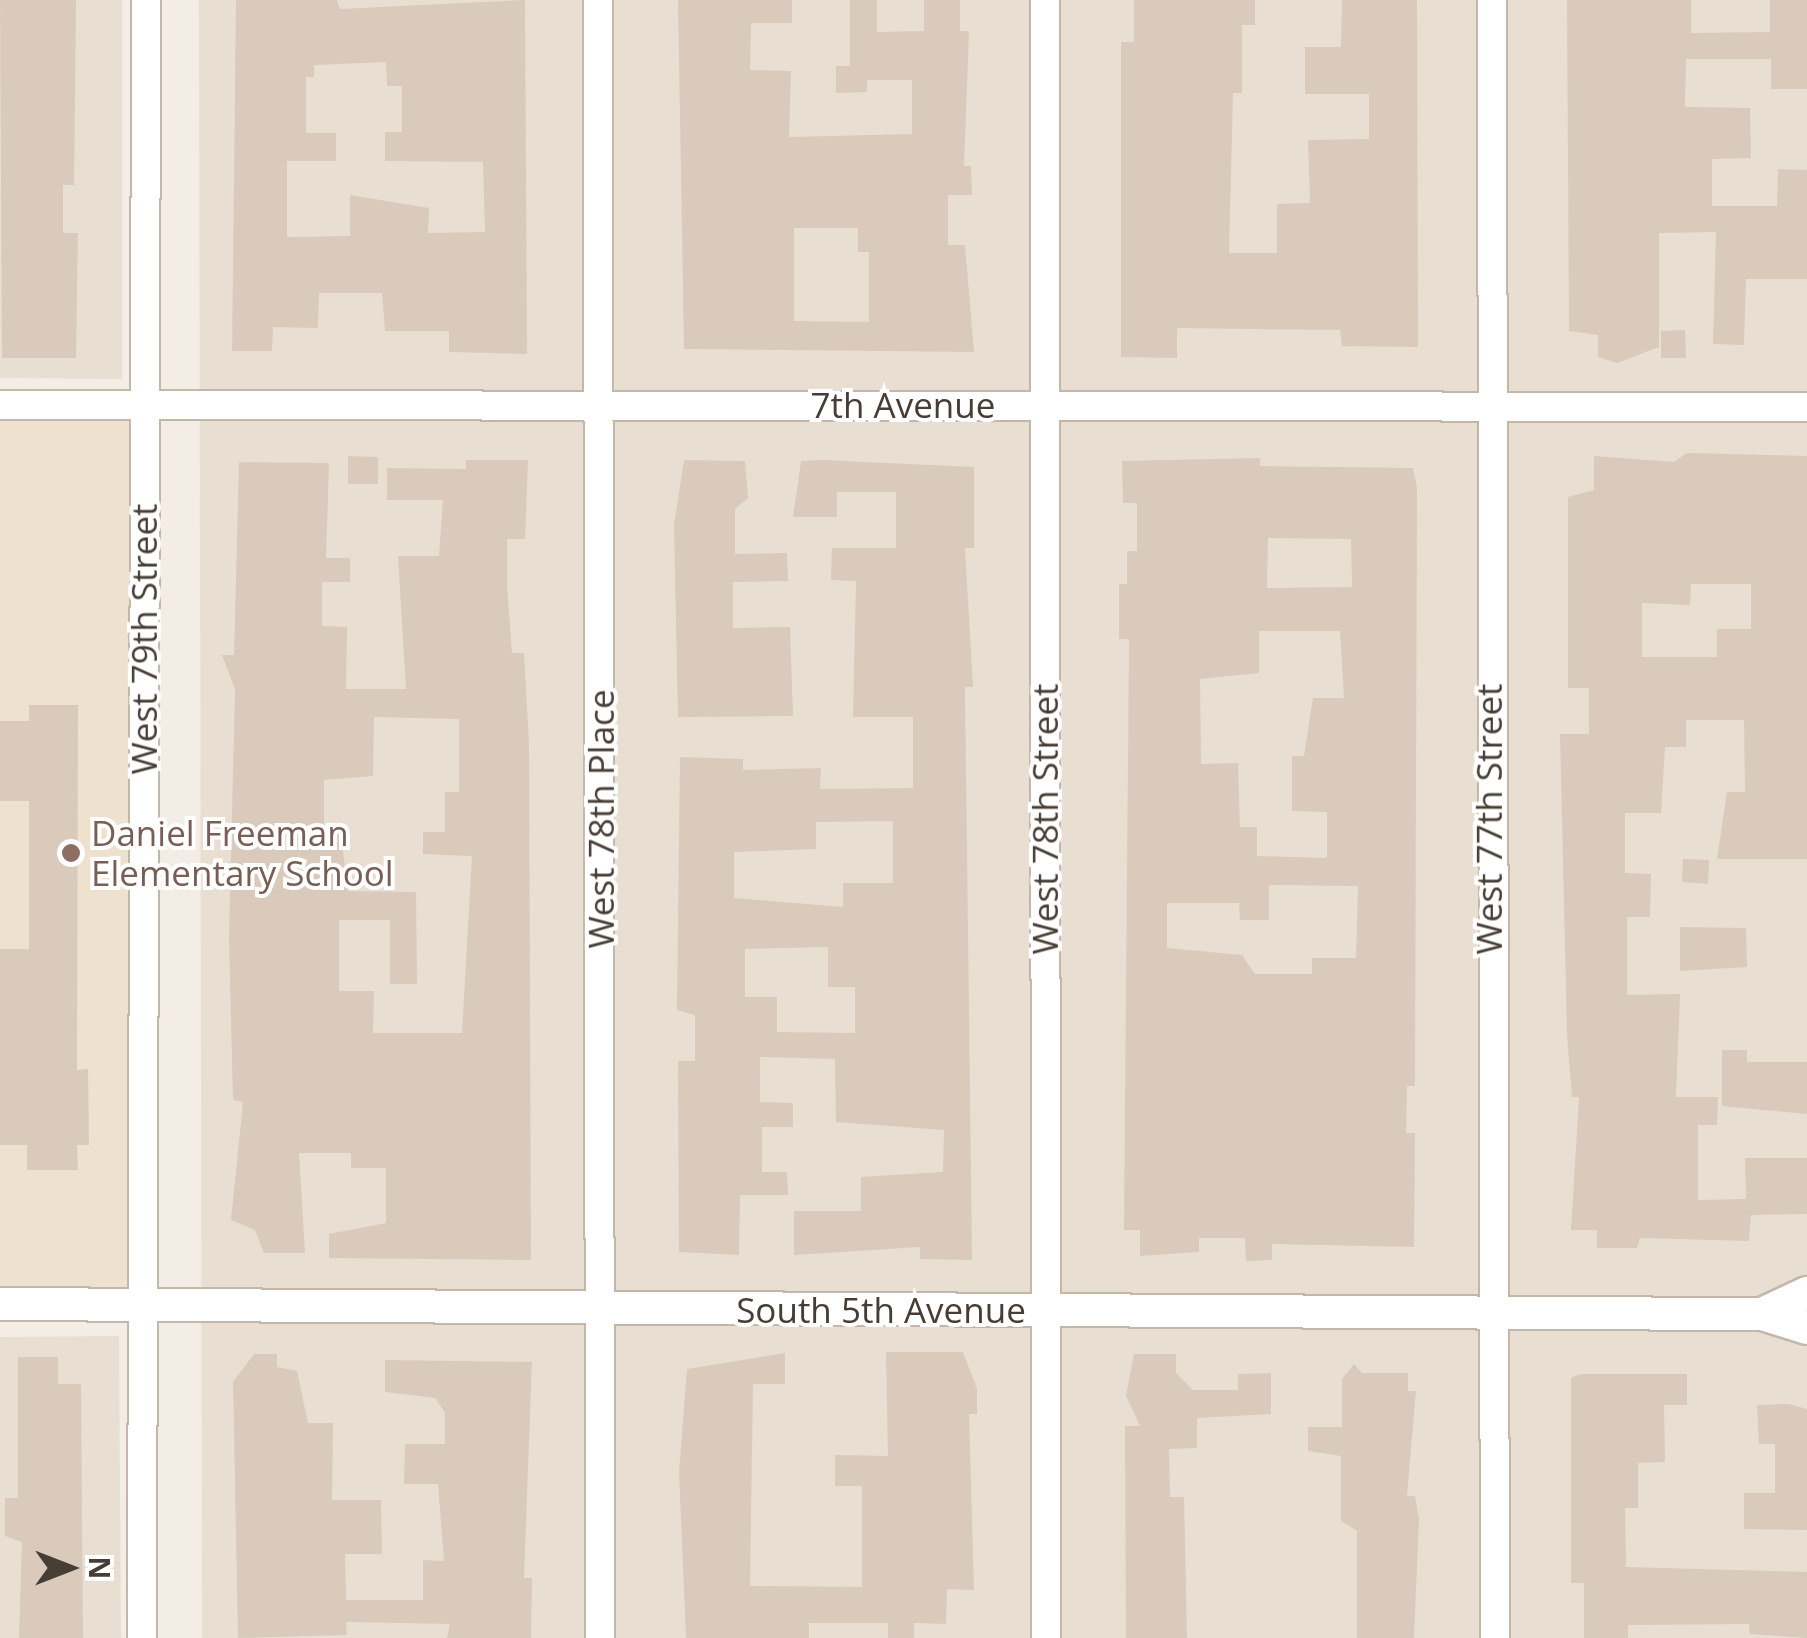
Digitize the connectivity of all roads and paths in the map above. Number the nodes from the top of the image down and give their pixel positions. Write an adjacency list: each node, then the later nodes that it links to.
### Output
1 (146, 0): 5 (street, West 79th Street)
2 (598, 0): 9 (street, West 78th Place)
3 (1045, 0): 6 (street, West 78th Street)
4 (1492, 0): 10 (street, West 77th Street)
5 (146, 404): 7 (street, 7th Avenue); 9 (street, 7th Avenue); 13 (street, West 79th Street)
6 (1045, 404): 9 (street, 7th Avenue); 10 (street, 7th Avenue); 14 (street, West 78th Street)
7 (0, 405)
8 (1807, 407): 10 (street, 7th Avenue)
9 (602, 408): 15 (street, West 78th Place)
10 (1487, 409): 16 (street, West 77th Street)
11 (1807, 1292): 17 (street, South 5th Avenue)
12 (0, 1304): 13 (street, South 5th Avenue)
13 (140, 1305): 15 (street, South 5th Avenue); 19 (street, West 79th Street)
14 (1046, 1310): 15 (street, South 5th Avenue); 16 (street, South 5th Avenue); 21 (street, West 78th Street)
15 (600, 1311): 20 (street, West 78th Place)
16 (1491, 1311): 17 (street, South 5th Avenue); 22 (street, West 77th Street)
17 (1762, 1314): 18 (street, South 5th Avenue)
18 (1807, 1328)
19 (142, 1638)
20 (600, 1638)
21 (1046, 1638)
22 (1495, 1638)

